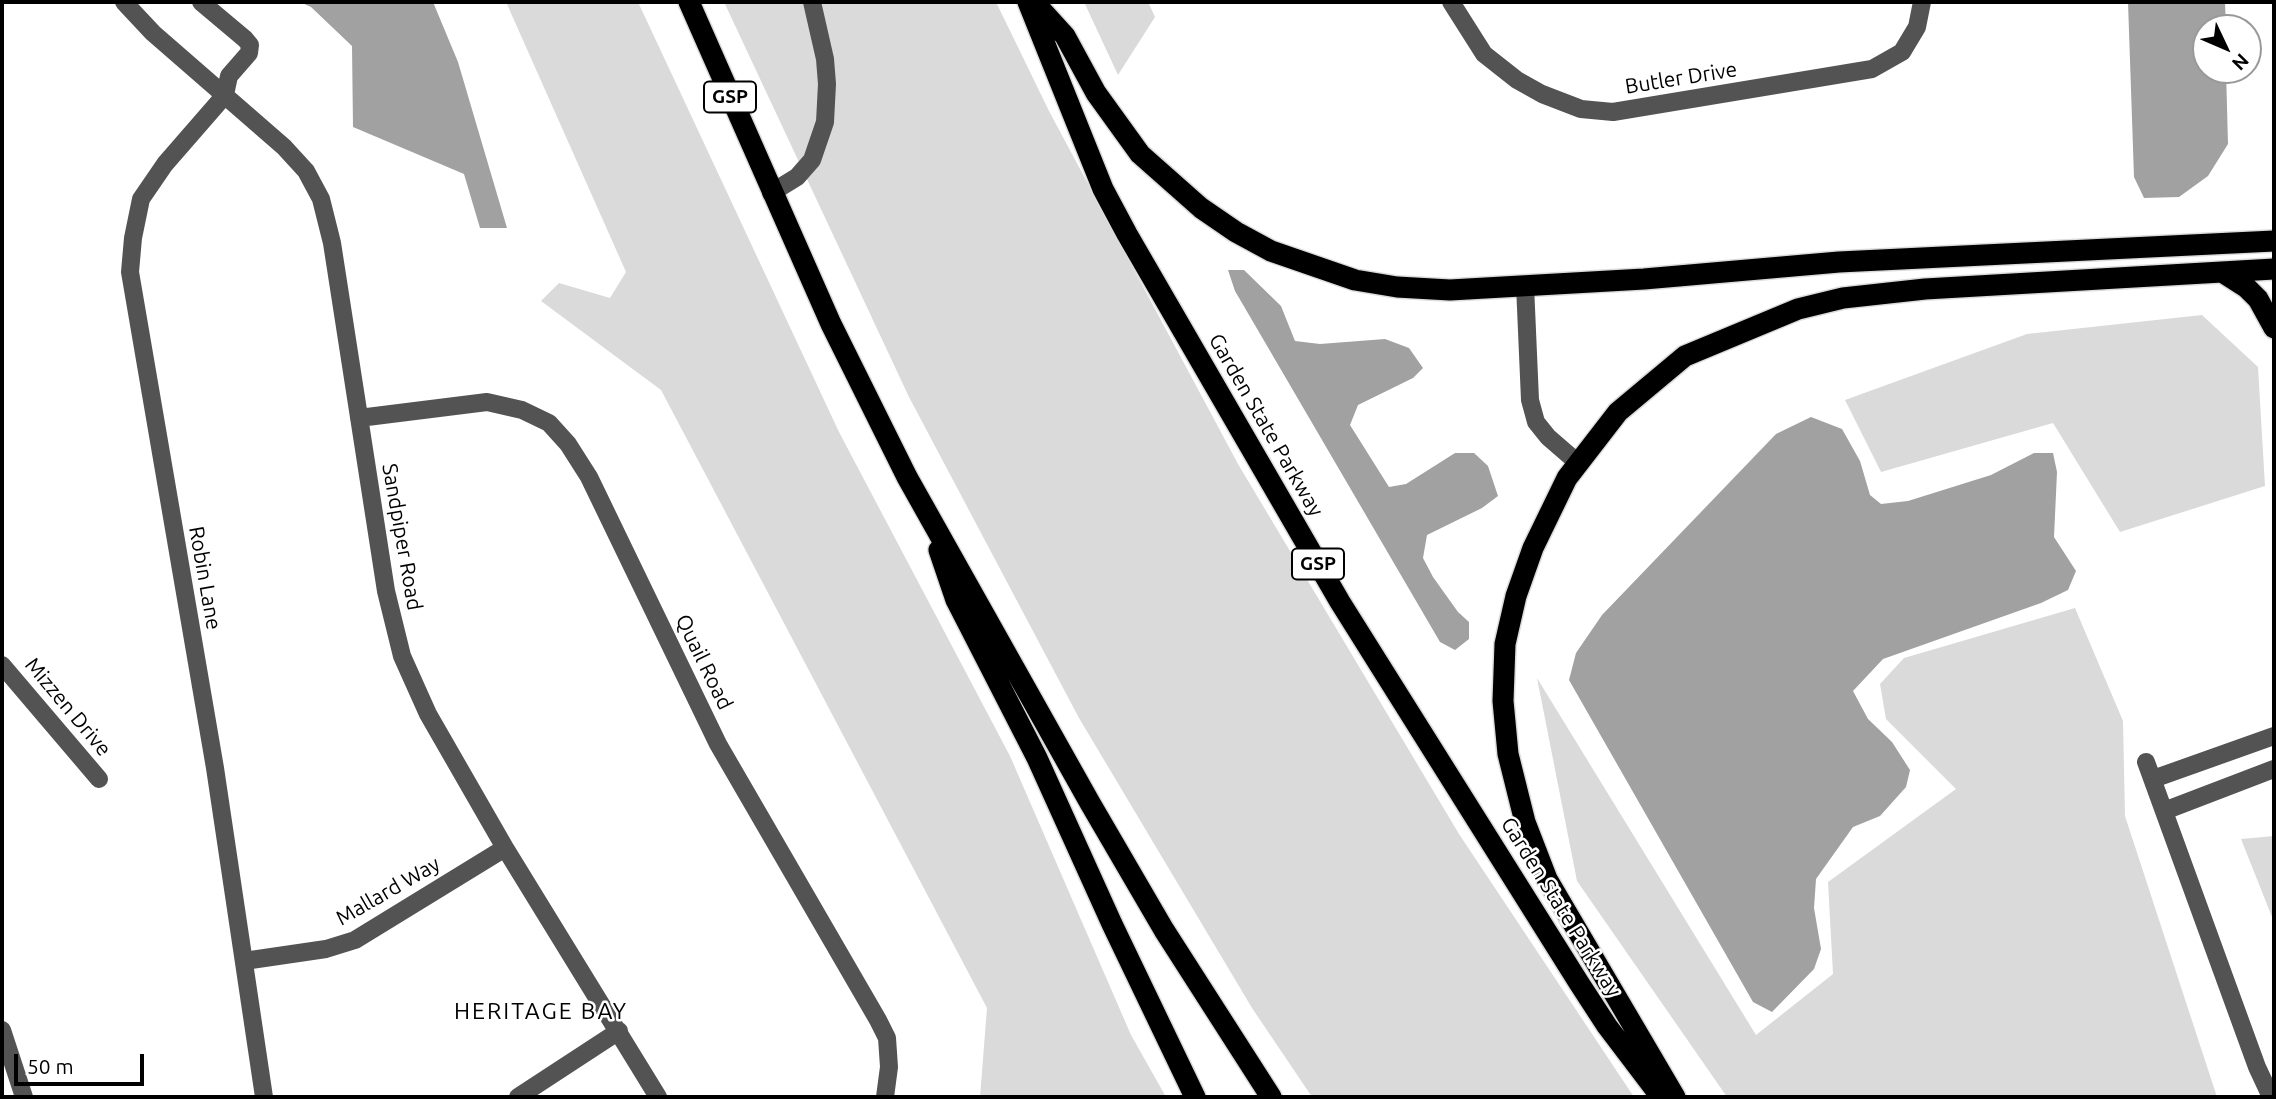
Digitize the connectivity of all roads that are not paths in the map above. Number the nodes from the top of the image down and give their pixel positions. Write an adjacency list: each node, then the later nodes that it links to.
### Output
1 (124, 2): 9 (street, Sandpiper Road)
2 (201, 2): 9 (street, Robin Lane)
3 (689, 2): 10 (highway, GSP)
4 (813, 2): 10 (street)
5 (1028, 2): 37 (highway, Garden State Parkway / GSP)
6 (1034, 2): 14 (highway)
7 (1451, 2): 8 (street, Butler Drive)
8 (1922, 2)
9 (225, 95): 16 (street, Sandpiper Road); 27 (street, Robin Lane)
10 (771, 193): 18 (highway, GSP)
11 (2274, 241): 14 (highway)
12 (2274, 269): 13 (highway)
13 (2222, 272): 15 (highway); 17 (highway)
14 (1525, 285): 17 (street)
15 (2274, 328)
16 (359, 418): 26 (street, Sandpiper Road); 34 (street, Quail Road)
17 (1578, 463): 38 (highway)
18 (931, 521): 35 (highway); 36 (highway, GSP)
19 (2, 664): 23 (street, Mizzen Drive)
20 (2274, 736): 24 (street)
21 (2146, 762): 24 (street)
22 (2274, 769): 25 (street)
23 (99, 779)
24 (2152, 779): 25 (street)
25 (2164, 811): 39 (street)
26 (505, 848): 27 (street, Mallard Way); 29 (street, Sandpiper Road)
27 (244, 961): 31 (street, Robin Lane)
28 (2, 1030): 30 (street)
29 (619, 1031): 32 (street); 33 (street, Sandpiper Road)
30 (24, 1097)
31 (264, 1097)
32 (518, 1097)
33 (658, 1097)
34 (885, 1097)
35 (1195, 1097)
36 (1271, 1097)
37 (1661, 1097)
38 (1675, 1097)
39 (2271, 1097)

